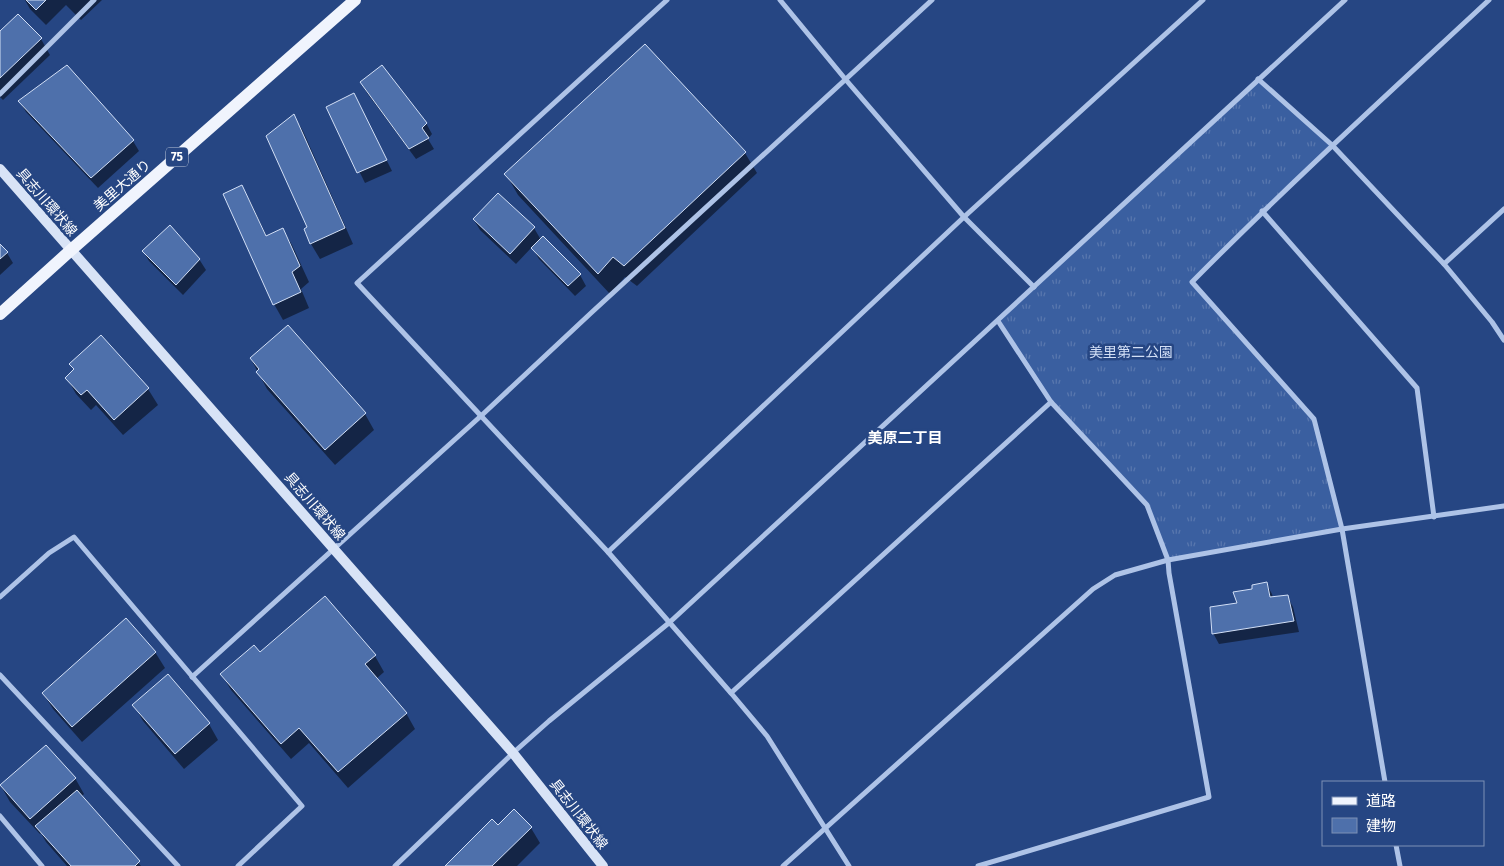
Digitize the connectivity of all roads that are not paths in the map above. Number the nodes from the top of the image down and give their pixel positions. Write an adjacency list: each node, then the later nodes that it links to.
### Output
1 (94, 0): 11 (street)
2 (355, 0): 17 (main road, 美里大通り / 75)
3 (667, 0): 24 (street)
4 (780, 0): 10 (street)
5 (932, 0): 10 (street)
6 (1203, 0): 16 (street)
7 (1345, 0): 9 (street)
8 (1490, 0): 12 (street)
9 (1258, 79): 12 (street); 19 (street)
10 (846, 80): 16 (street); 24 (street)
11 (0, 94)
12 (1332, 145): 15 (street); 18 (street)
13 (0, 169): 17 (main road, 具志川環状線)
14 (1504, 209): 18 (street)
15 (1262, 212): 26 (street); 27 (street)
16 (964, 217): 19 (street); 29 (street)
17 (70, 250): 20 (main road, 美里大通り / 75); 28 (main road, 具志川環状線)
18 (1444, 264): 22 (street)
19 (1034, 287): 21 (street)
20 (0, 314)
21 (998, 321): 23 (street); 32 (street)
22 (1504, 340)
23 (1051, 402): 30 (street); 35 (street)
24 (482, 415): 28 (street); 29 (street)
25 (1504, 506): 26 (street)
26 (1434, 516): 27 (street)
27 (1342, 529): 30 (street); 37 (street)
28 (335, 548): 34 (street); 36 (main road, 具志川環状線)
29 (608, 552): 32 (street)
30 (1168, 560): 39 (street); 48 (street)
31 (0, 597): 34 (street)
32 (670, 622): 35 (street); 36 (street)
33 (0, 675): 42 (street)
34 (192, 677): 43 (street)
35 (731, 693): 39 (street)
36 (514, 753): 44 (street); 45 (main road, 具志川環状線)
37 (1386, 781)
38 (0, 816): 41 (street)
39 (825, 828): 46 (street); 47 (street)
40 (1396, 846): 49 (street)
41 (42, 866)
42 (178, 866)
43 (238, 866)
44 (395, 866)
45 (603, 866)
46 (783, 866)
47 (849, 866)
48 (978, 866)
49 (1400, 866)

